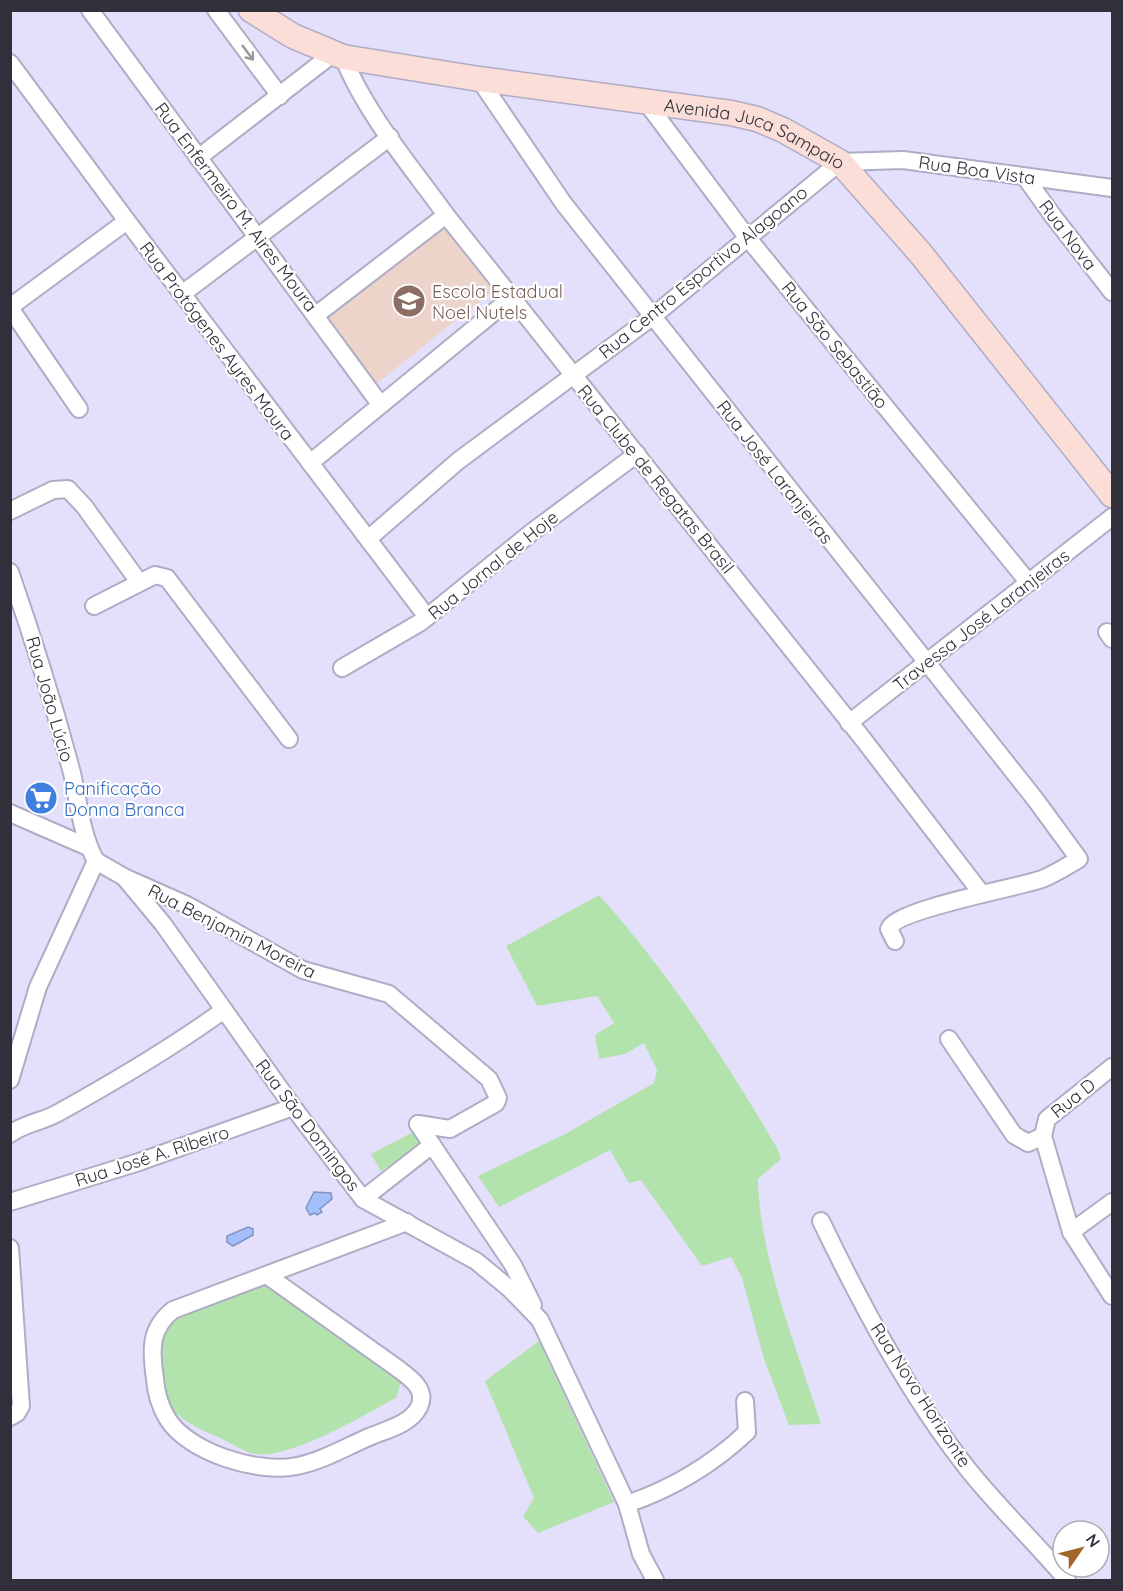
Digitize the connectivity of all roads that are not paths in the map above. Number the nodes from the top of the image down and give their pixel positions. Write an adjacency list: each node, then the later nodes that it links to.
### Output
1 (90, 10): 10 (street, Rua Enfermeiro M. Aires Moura)
2 (216, 10): 7 (street, one-way to 7)
3 (251, 10): 4 (main road, Avenida Juca Sampaio)
4 (339, 55): 6 (main road, Avenida Juca Sampaio); 7 (street); 9 (street, Rua Clube de Regatas Brasil)
5 (10, 63): 15 (street, Rua Protógenes Ayres Moura)
6 (479, 79): 8 (main road, Avenida Juca Sampaio); 23 (street, Rua José Laranjeiras)
7 (280, 96): 10 (street)
8 (646, 102): 11 (main road, Avenida Juca Sampaio); 17 (street, Rua São Sebastião)
9 (390, 137): 14 (street, Rua Clube de Regatas Brasil); 16 (street)
10 (198, 158): 16 (street, Rua Enfermeiro M. Aires Moura)
11 (840, 162): 12 (street, Rua Boa Vista); 17 (street, Rua Centro Esportivo Alagoano); 29 (main road, Avenida Juca Sampaio)
12 (1025, 177): 13 (street, Rua Boa Vista); 18 (street, Rua Nova)
13 (1113, 188)
14 (446, 215): 20 (street, Rua Clube de Regatas Brasil); 22 (street)
15 (127, 221): 19 (street, Rua Protógenes Ayres Moura); 21 (street)
16 (257, 235): 19 (street); 22 (street, Rua Enfermeiro M. Aires Moura)
17 (747, 237): 23 (street, Rua Centro Esportivo Alagoano); 35 (street, Rua São Sebastião)
18 (1113, 292)
19 (182, 294): 28 (street, Rua Protógenes Ayres Moura)
20 (510, 299): 24 (street, Rua Clube de Regatas Brasil); 25 (street)
21 (10, 308): 26 (street)
22 (316, 315): 25 (street, Rua Enfermeiro M. Aires Moura)
23 (652, 317): 24 (street, Rua Centro Esportivo Alagoano); 38 (street, Rua José Laranjeiras)
24 (573, 375): 27 (street, Rua Clube de Regatas Brasil); 32 (street, Rua Centro Esportivo Alagoano)
25 (380, 404): 28 (street)
26 (79, 409)
27 (637, 453): 37 (street, Rua Jornal de Hoje); 40 (street, Rua Clube de Regatas Brasil)
28 (310, 463): 32 (street, Rua Protógenes Ayres Moura)
29 (1113, 495)
30 (10, 511): 34 (street)
31 (1113, 517): 35 (street, Travessa José Laranjeiras)
32 (368, 539): 37 (street, Rua Protógenes Ayres Moura)
33 (10, 572): 43 (street, Rua João Lúcio)
34 (138, 582): 36 (street); 41 (street)
35 (1029, 583): 38 (street, Travessa José Laranjeiras)
36 (94, 606)
37 (427, 617): 39 (street, Rua Jornal de Hoje)
38 (927, 664): 40 (street, Travessa José Laranjeiras); 45 (street, Rua José Laranjeiras)
39 (342, 668)
40 (849, 723): 45 (street, Rua Clube de Regatas Brasil)
41 (289, 739)
42 (10, 813): 43 (street, Rua São Domingos)
43 (92, 854): 44 (street, Rua São Domingos); 50 (street)
44 (123, 877): 47 (street, Rua São Domingos); 54 (street, Rua Benjamin Moreira)
45 (982, 894): 46 (street)
46 (895, 941)
47 (224, 1010): 51 (street, Rua São Domingos); 52 (street)
48 (949, 1039): 53 (street)
49 (1113, 1067): 53 (street, Rua D)
50 (10, 1080)
51 (293, 1107): 55 (street, Rua São Domingos); 56 (street, Rua José A. Ribeiro)
52 (10, 1134)
53 (1043, 1136): 60 (street)
54 (432, 1145): 55 (street); 64 (street)
55 (363, 1199): 59 (street, Rua São Domingos)
56 (10, 1202)
57 (1113, 1202): 60 (street)
58 (821, 1221): 69 (street, Rua Novo Horizonte)
59 (407, 1222): 62 (street); 64 (street, Rua São Domingos)
60 (1071, 1232): 63 (street)
61 (10, 1248): 66 (street)
62 (268, 1276): 62 (street)
63 (1113, 1296)
64 (540, 1320): 67 (street, Rua São Domingos)
65 (745, 1401): 67 (street)
66 (10, 1417)
67 (627, 1504): 68 (street, Rua São Domingos)
68 (655, 1581)
69 (1067, 1581)

